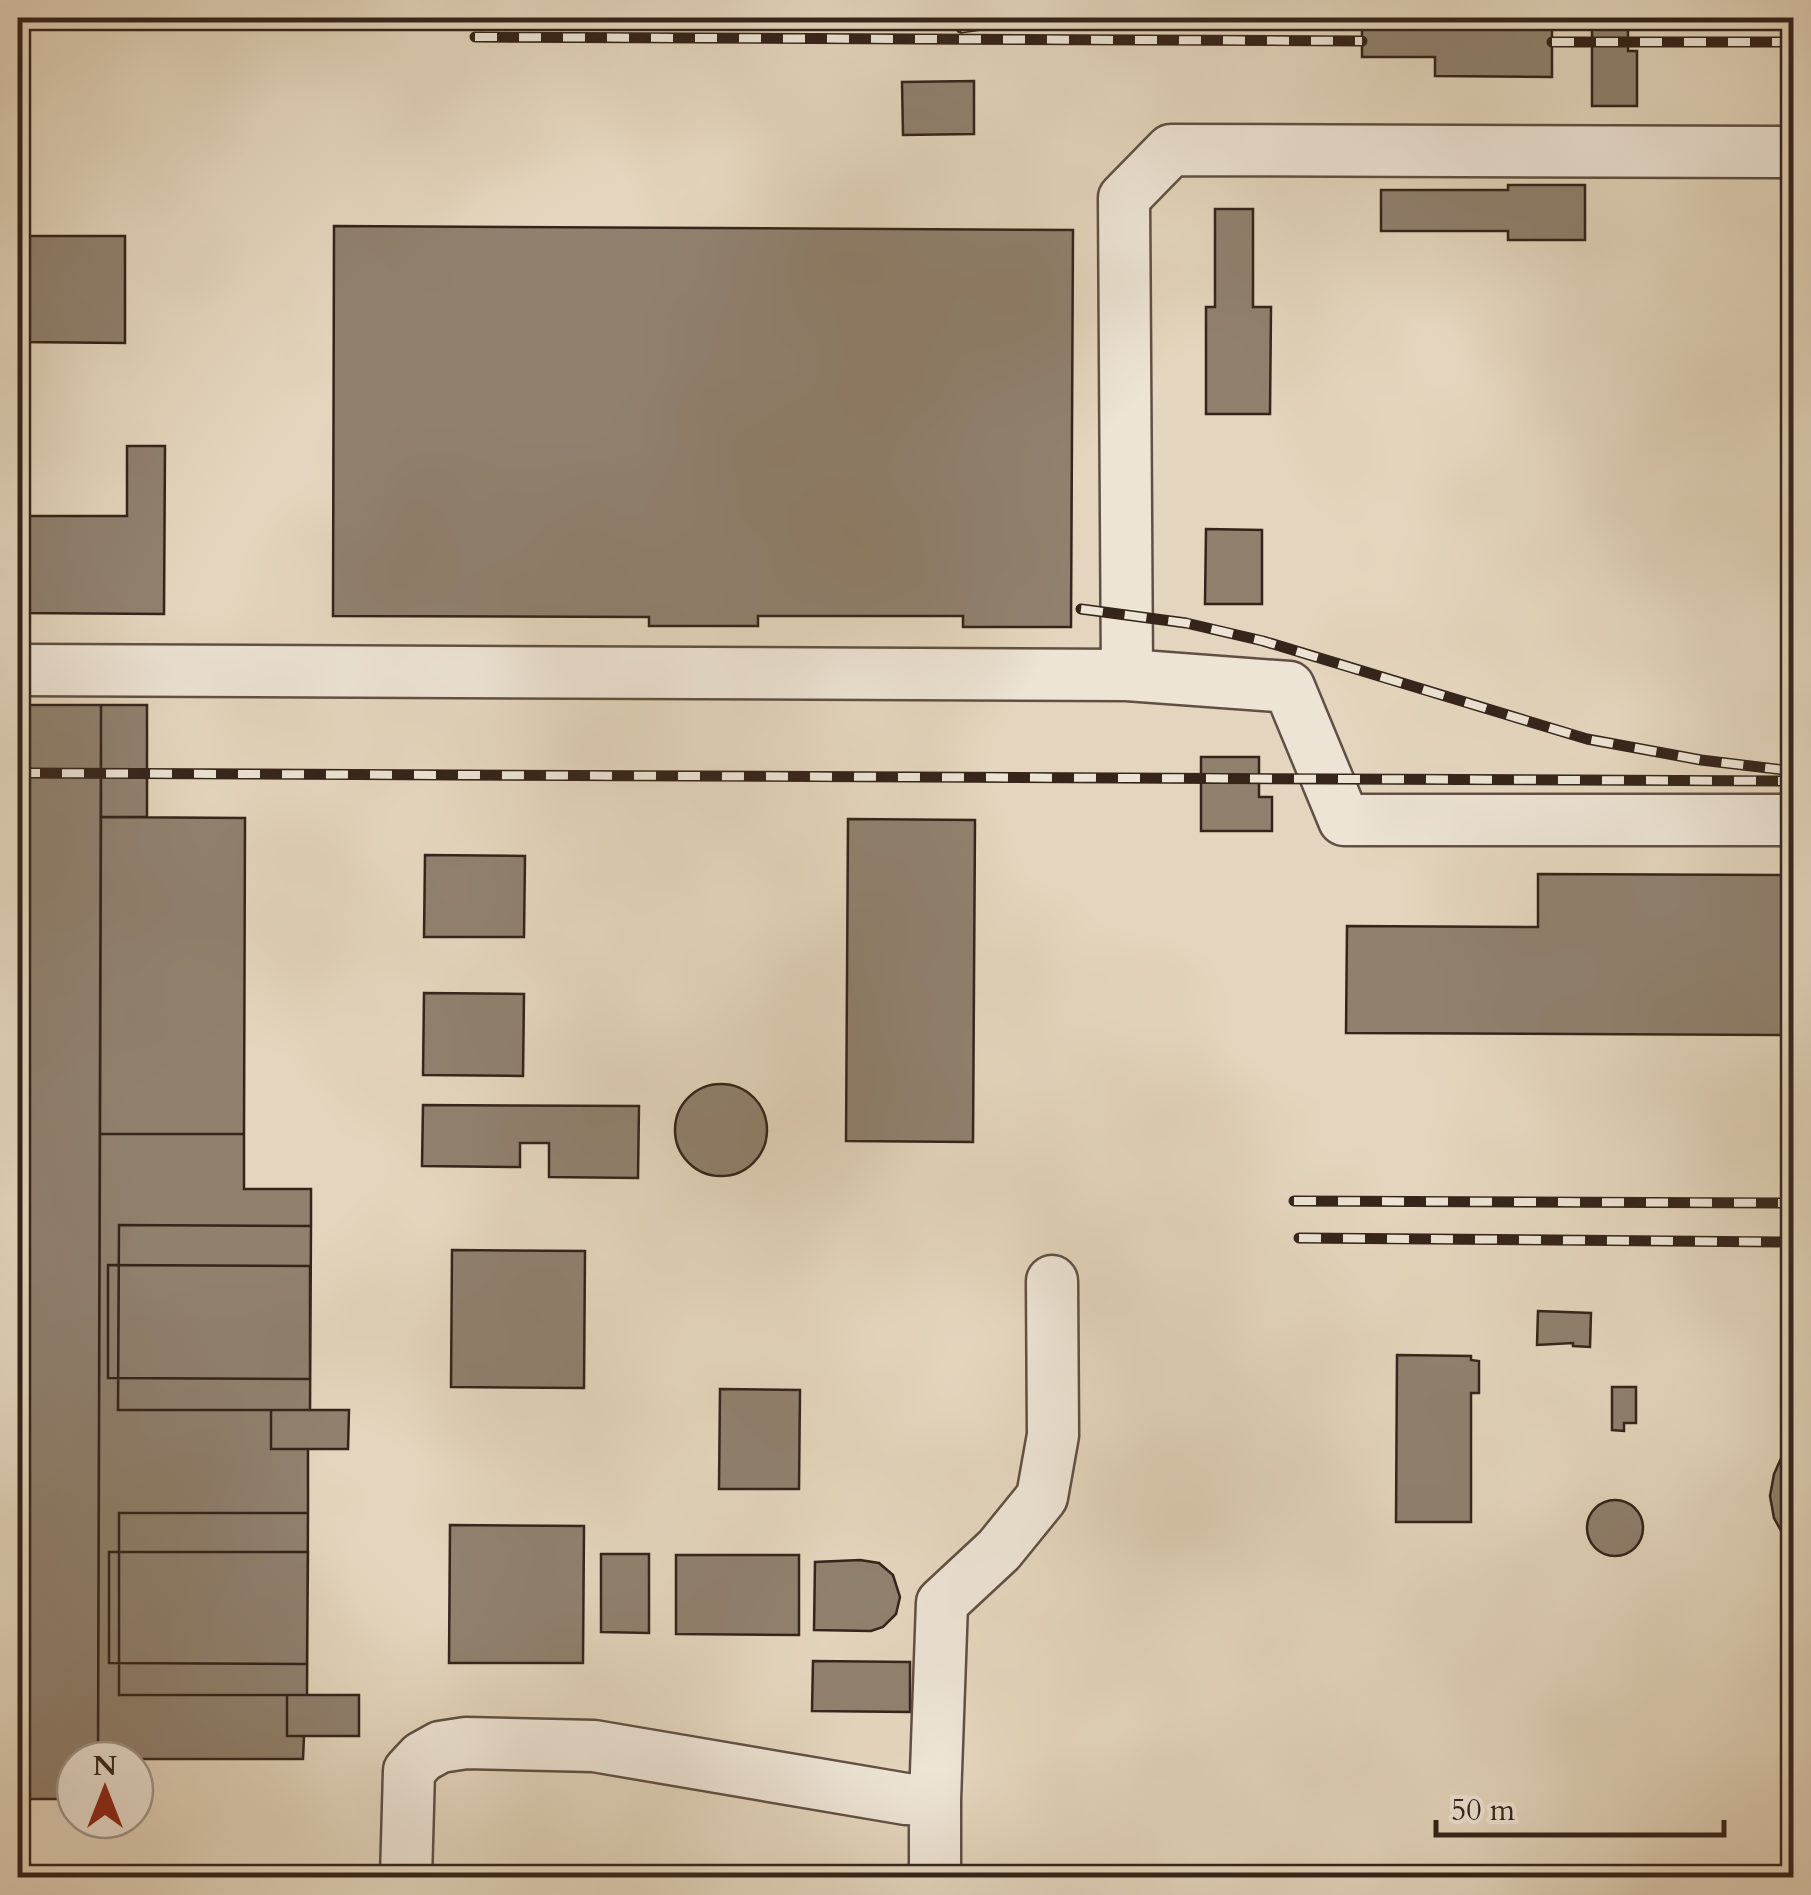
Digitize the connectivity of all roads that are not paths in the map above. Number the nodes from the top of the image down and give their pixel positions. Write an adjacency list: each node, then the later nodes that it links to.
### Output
1 (1794, 152): 3 (lane)
2 (18, 670): 3 (lane)
3 (1127, 675): 4 (lane)
4 (1794, 820)
5 (1052, 1281): 6 (lane)
6 (935, 1800): 7 (lane); 8 (lane)
7 (406, 1878)
8 (935, 1878)

